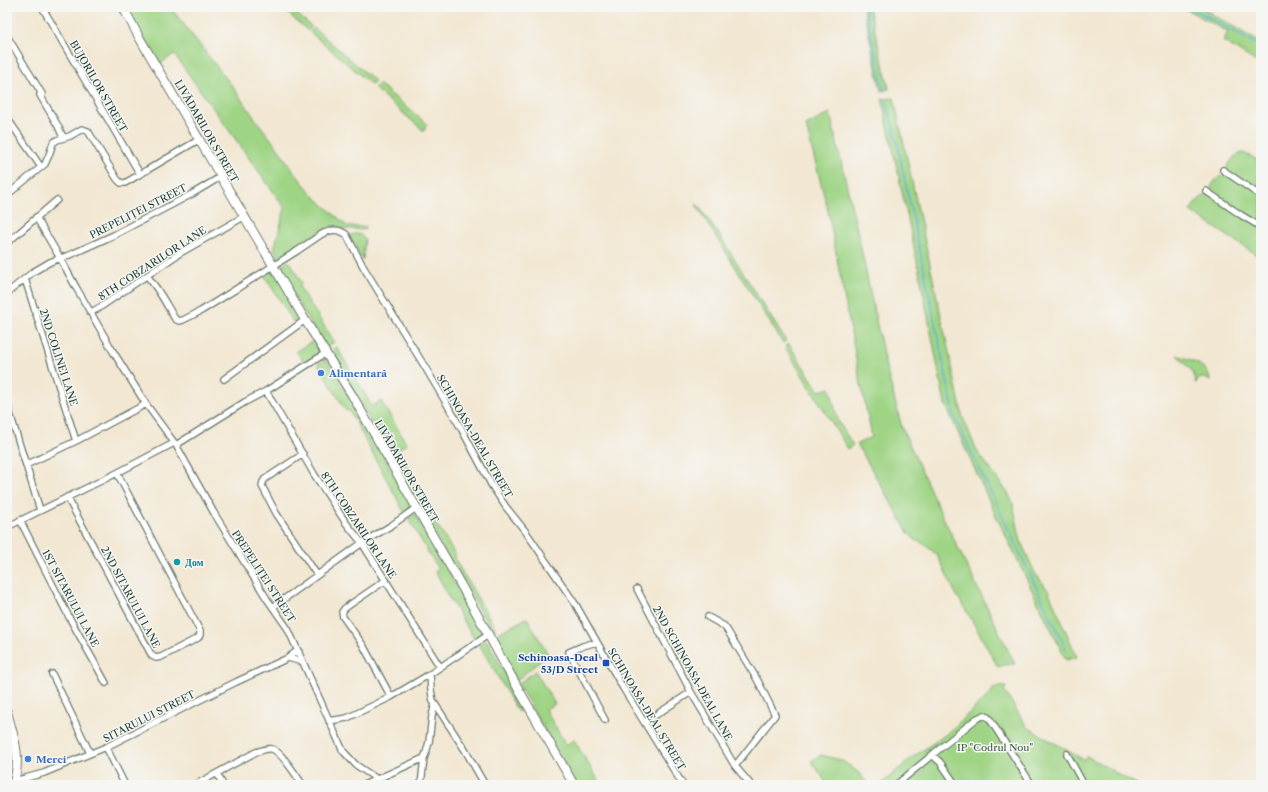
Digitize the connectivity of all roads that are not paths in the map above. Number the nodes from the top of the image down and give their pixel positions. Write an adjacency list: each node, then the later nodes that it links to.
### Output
1 (42, 7): 9 (street, BUJORILOR STREET)
2 (123, 7): 6 (street, LIVĂDARILOR STREET)
3 (7, 36): 5 (street)
4 (7, 118): 7 (street)
5 (63, 137): 7 (street); 9 (street)
6 (200, 139): 9 (street); 10 (street, LIVĂDARILOR STREET)
7 (41, 167): 12 (street)
8 (1223, 170): 13 (street)
9 (140, 174)
10 (222, 176): 15 (street, LIVĂDARILOR STREET); 19 (street, PREPELIȚEI STREET)
11 (1206, 191): 17 (street)
12 (7, 195)
13 (1261, 196)
14 (57, 200): 16 (street)
15 (245, 216): 20 (street, LIVĂDARILOR STREET); 21 (street, 8TH COBZARILOR LANE)
16 (36, 217): 18 (street); 19 (street, PREPELIȚEI STREET)
17 (1261, 227)
18 (7, 243)
19 (60, 258): 22 (street); 24 (street, PREPELIȚEI STREET)
20 (274, 265): 21 (street); 25 (street, LIVĂDARILOR STREET); 48 (street, SCHINOASA-DEAL STREET)
21 (147, 276): 24 (street, 8TH COBZARILOR LANE)
22 (25, 279): 23 (street); 31 (street, 2ND COLINEI LANE)
23 (7, 293)
24 (91, 312): 30 (street, PREPELIȚEI STREET)
25 (305, 320): 26 (street, LIVĂDARILOR STREET); 27 (street)
26 (326, 353): 28 (street); 37 (street, LIVĂDARILOR STREET)
27 (224, 379)
28 (266, 391): 32 (street); 33 (street, 8TH COBZARILOR LANE)
29 (7, 404): 34 (street)
30 (146, 404): 31 (street); 32 (street, PREPELIȚEI STREET)
31 (76, 441): 34 (street)
32 (175, 444): 35 (street); 45 (street, PREPELIȚEI STREET)
33 (303, 454): 41 (street, 8TH COBZARILOR LANE); 42 (street)
34 (26, 465): 38 (street)
35 (117, 473): 36 (street); 36 (street, 2ND SITARULUI LANE)
36 (67, 497): 38 (street)
37 (416, 508): 41 (street); 47 (street, LIVĂDARILOR STREET)
38 (40, 510): 39 (street)
39 (20, 520): 40 (street); 55 (street, 1ST SITARULUI LANE)
40 (7, 527)
41 (362, 543): 42 (street); 43 (street, 8TH COBZARILOR LANE)
42 (317, 575): 45 (street)
43 (386, 580): 52 (street, 8TH COBZARILOR LANE); 57 (street)
44 (637, 589): 56 (street, 2ND SCHINOASA-DEAL LANE)
45 (273, 606): 49 (street, PREPELIȚEI STREET)
46 (708, 617): 68 (street)
47 (488, 635): 52 (street); 79 (street, LIVĂDARILOR STREET)
48 (596, 642): 60 (street, SCHINOASA-DEAL STREET); 62 (street, SCHINOASA-DEAL STREET)
49 (299, 652): 50 (street, SITARULUI STREET); 51 (street, PREPELIȚEI STREET)
50 (288, 658): 51 (street); 63 (street, SITARULUI STREET)
51 (304, 662): 61 (street, PREPELIȚEI STREET)
52 (440, 667): 54 (street)
53 (52, 674): 64 (street)
54 (430, 674): 57 (street); 58 (street)
55 (106, 683)
56 (691, 692): 62 (street); 68 (street, 2ND SCHINOASA-DEAL LANE)
57 (391, 697): 61 (street)
58 (435, 704): 67 (street); 78 (street)
59 (7, 712): 71 (street)
60 (605, 720)
61 (329, 721): 70 (street, PREPELIȚEI STREET)
62 (645, 722): 80 (street, SCHINOASA-DEAL STREET)
63 (106, 747): 64 (street, SITARULUI STREET); 72 (street)
64 (90, 753): 71 (street, SITARULUI STREET)
65 (1067, 754): 85 (street)
66 (932, 755): 82 (street); 83 (street); 84 (street)
67 (424, 758): 70 (street); 77 (street)
68 (735, 766): 81 (street, 2ND SCHINOASA-DEAL LANE)
69 (217, 773): 73 (street); 74 (street); 75 (street)
70 (373, 782): 76 (street)
71 (14, 783)
72 (125, 785)
73 (195, 785)
74 (223, 785)
75 (303, 785)
76 (364, 785)
77 (421, 785)
78 (485, 785)
79 (574, 785)
80 (683, 785)
81 (751, 785)
82 (896, 785)
83 (956, 785)
84 (1032, 785)
85 (1084, 785)

